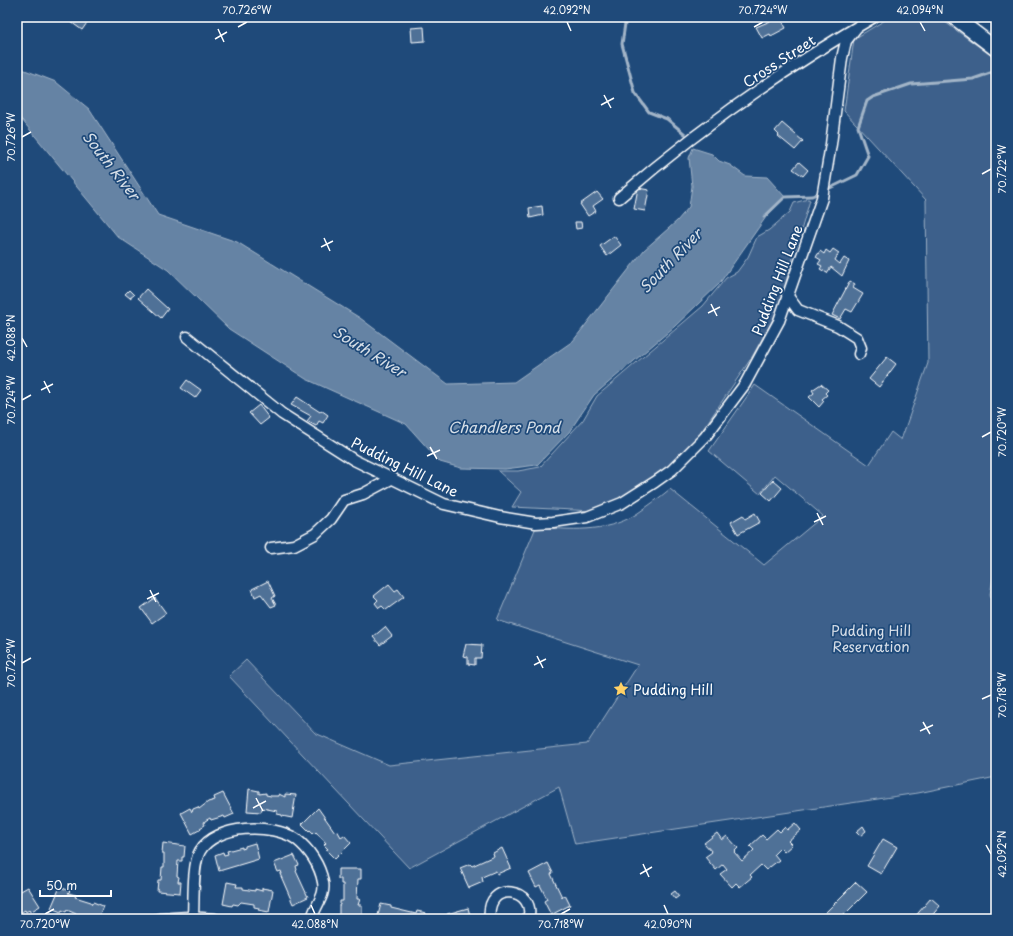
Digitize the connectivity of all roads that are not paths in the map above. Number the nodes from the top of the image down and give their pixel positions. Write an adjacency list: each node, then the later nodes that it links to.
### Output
1 (874, 17): 3 (street, Cross Street)
2 (954, 17): 4 (main road)
3 (857, 28): 5 (street, Cross Street); 6 (street, Pudding Hill Lane)
4 (996, 49)
5 (618, 198)
6 (787, 295): 7 (street); 8 (street, Pudding Hill Lane)
7 (798, 310): 8 (street); 10 (street)
8 (779, 321): 11 (street, Pudding Hill Lane)
9 (187, 337): 11 (street, Pudding Hill Lane)
10 (859, 354)
11 (393, 478): 12 (street)
12 (271, 548)
13 (193, 917): 14 (street); 15 (street); 16 (street)
14 (159, 919)
15 (209, 919)
16 (312, 919)
17 (490, 919): 18 (street)
18 (528, 919)

